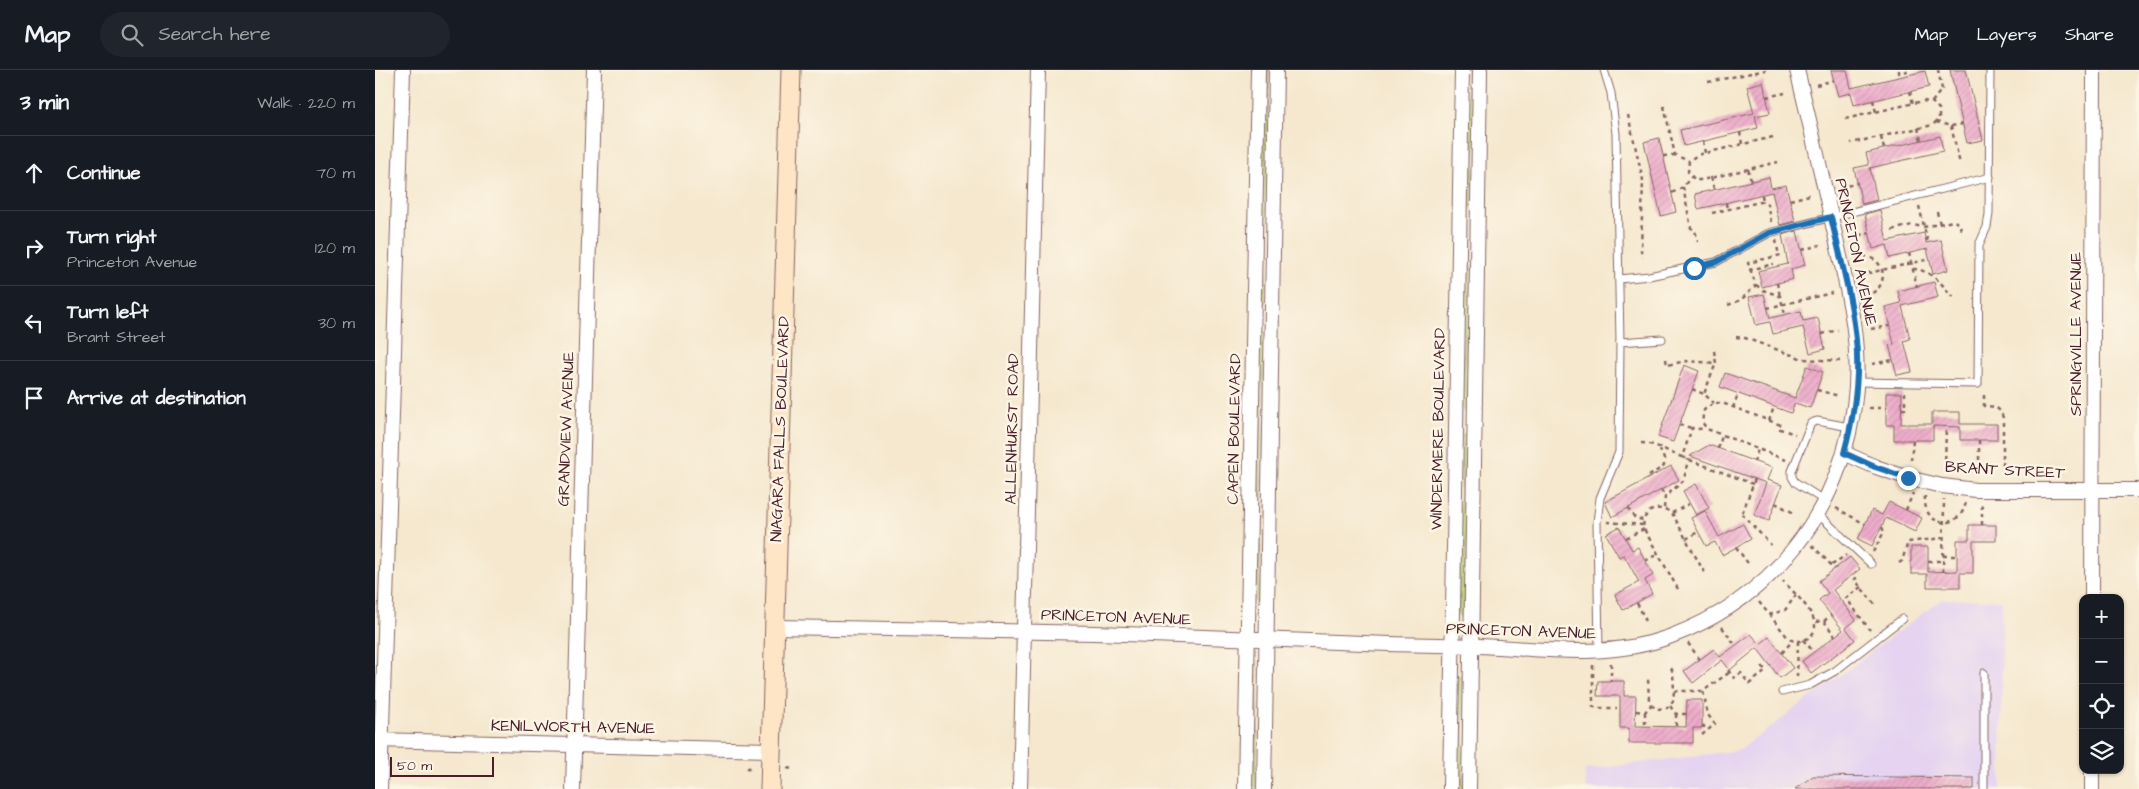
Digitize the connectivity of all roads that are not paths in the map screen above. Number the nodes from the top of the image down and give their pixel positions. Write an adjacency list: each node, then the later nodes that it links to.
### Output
1 (403, 70): 43 (street)
2 (594, 70): 44 (street, GRANDVIEW AVENUE)
3 (791, 70): 34 (main road, NIAGARA FALLS BOULEVARD)
4 (1038, 70): 35 (street, ALLENHURST ROAD)
5 (1258, 70): 18 (street, CAPEN BOULEVARD)
6 (1276, 70): 19 (street)
7 (1462, 70): 15 (street, WINDERMERE BOULEVARD)
8 (1480, 70): 16 (street)
9 (1604, 70): 17 (lane)
10 (1797, 70): 14 (street, PRINCETON AVENUE)
11 (1990, 70): 13 (lane)
12 (2095, 70): 27 (street, SPRINGVILLE AVENUE)
13 (1990, 178): 14 (lane); 22 (lane)
14 (1831, 217): 17 (lane); 22 (street, PRINCETON AVENUE)
15 (1459, 219): 16 (lane); 23 (street, WINDERMERE BOULEVARD)
16 (1478, 219): 24 (street)
17 (1619, 279): 21 (lane)
18 (1254, 316): 19 (lane); 36 (street, CAPEN BOULEVARD)
19 (1272, 316): 37 (street)
20 (1662, 339): 21 (lane)
21 (1620, 342): 40 (lane)
22 (1856, 382): 25 (street, PRINCETON AVENUE)
23 (1456, 422): 24 (lane); 38 (street, WINDERMERE BOULEVARD)
24 (1475, 422): 39 (street)
25 (1850, 427): 26 (street, PRINCETON AVENUE); 29 (lane)
26 (1844, 453): 27 (street, BRANT STREET); 29 (street, PRINCETON AVENUE)
27 (2093, 490): 28 (street, BRANT STREET); 32 (street, SPRINGVILLE AVENUE)
28 (2139, 490)
29 (1831, 504): 30 (street, PRINCETON AVENUE)
30 (1818, 514): 31 (lane); 40 (street, PRINCETON AVENUE)
31 (1871, 564)
32 (2092, 594)
33 (1901, 618): 42 (lane)
34 (775, 627): 35 (street, PRINCETON AVENUE); 45 (main road, NIAGARA FALLS BOULEVARD)
35 (1025, 632): 36 (street, PRINCETON AVENUE); 50 (street, ALLENHURST ROAD)
36 (1248, 639): 37 (street, PRINCETON AVENUE); 51 (street, CAPEN BOULEVARD)
37 (1267, 640): 38 (street, PRINCETON AVENUE); 52 (street)
38 (1452, 645): 39 (street, PRINCETON AVENUE); 53 (street, WINDERMERE BOULEVARD)
39 (1471, 646): 40 (street, PRINCETON AVENUE); 54 (street)
40 (1599, 652)
41 (1984, 673): 55 (lane)
42 (1782, 692)
43 (378, 740): 44 (street, KENILWORTH AVENUE); 47 (street)
44 (575, 745): 45 (street, KENILWORTH AVENUE); 48 (street, GRANDVIEW AVENUE)
45 (771, 750): 49 (main road, NIAGARA FALLS BOULEVARD)
46 (2092, 774): 56 (street)
47 (380, 789)
48 (573, 789)
49 (770, 789)
50 (1020, 789)
51 (1245, 789)
52 (1264, 789)
53 (1449, 789)
54 (1469, 789)
55 (1984, 789)
56 (2092, 789)

